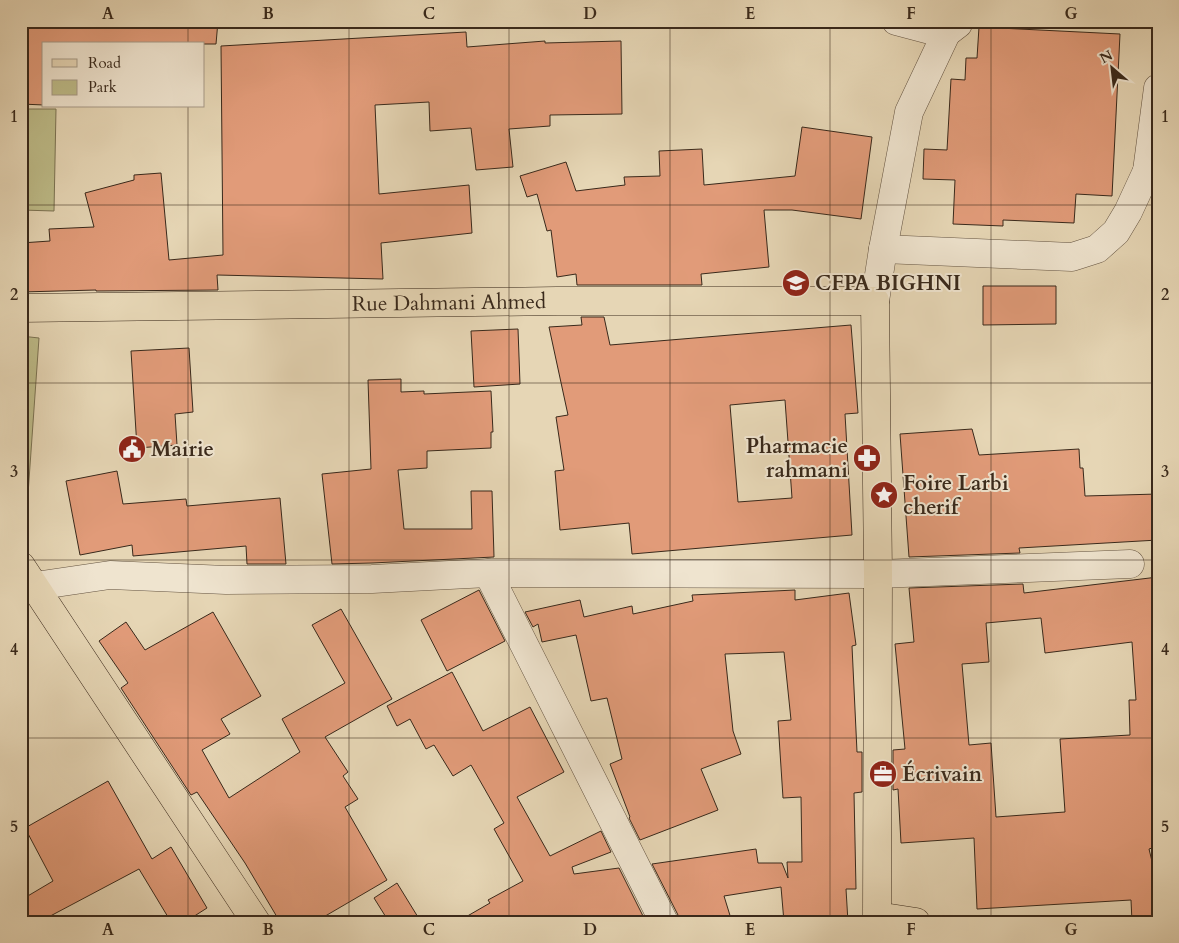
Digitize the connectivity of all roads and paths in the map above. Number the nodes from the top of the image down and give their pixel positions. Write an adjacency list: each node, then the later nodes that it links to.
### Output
1 (896, 21): 2 (street)
2 (952, 26): 5 (street)
3 (1158, 88): 4 (street)
4 (1152, 170): 5 (street)
5 (883, 249): 6 (street)
6 (875, 301): 7 (main road, Rue Dahmani Ahmed); 10 (main road)
7 (21, 308)
8 (1130, 564): 10 (street)
9 (488, 573): 10 (street); 11 (street); 14 (street)
10 (878, 574): 12 (main road)
11 (28, 576): 13 (main road)
12 (877, 919): 15 (main road)
13 (256, 922)
14 (664, 922)
15 (916, 922)

